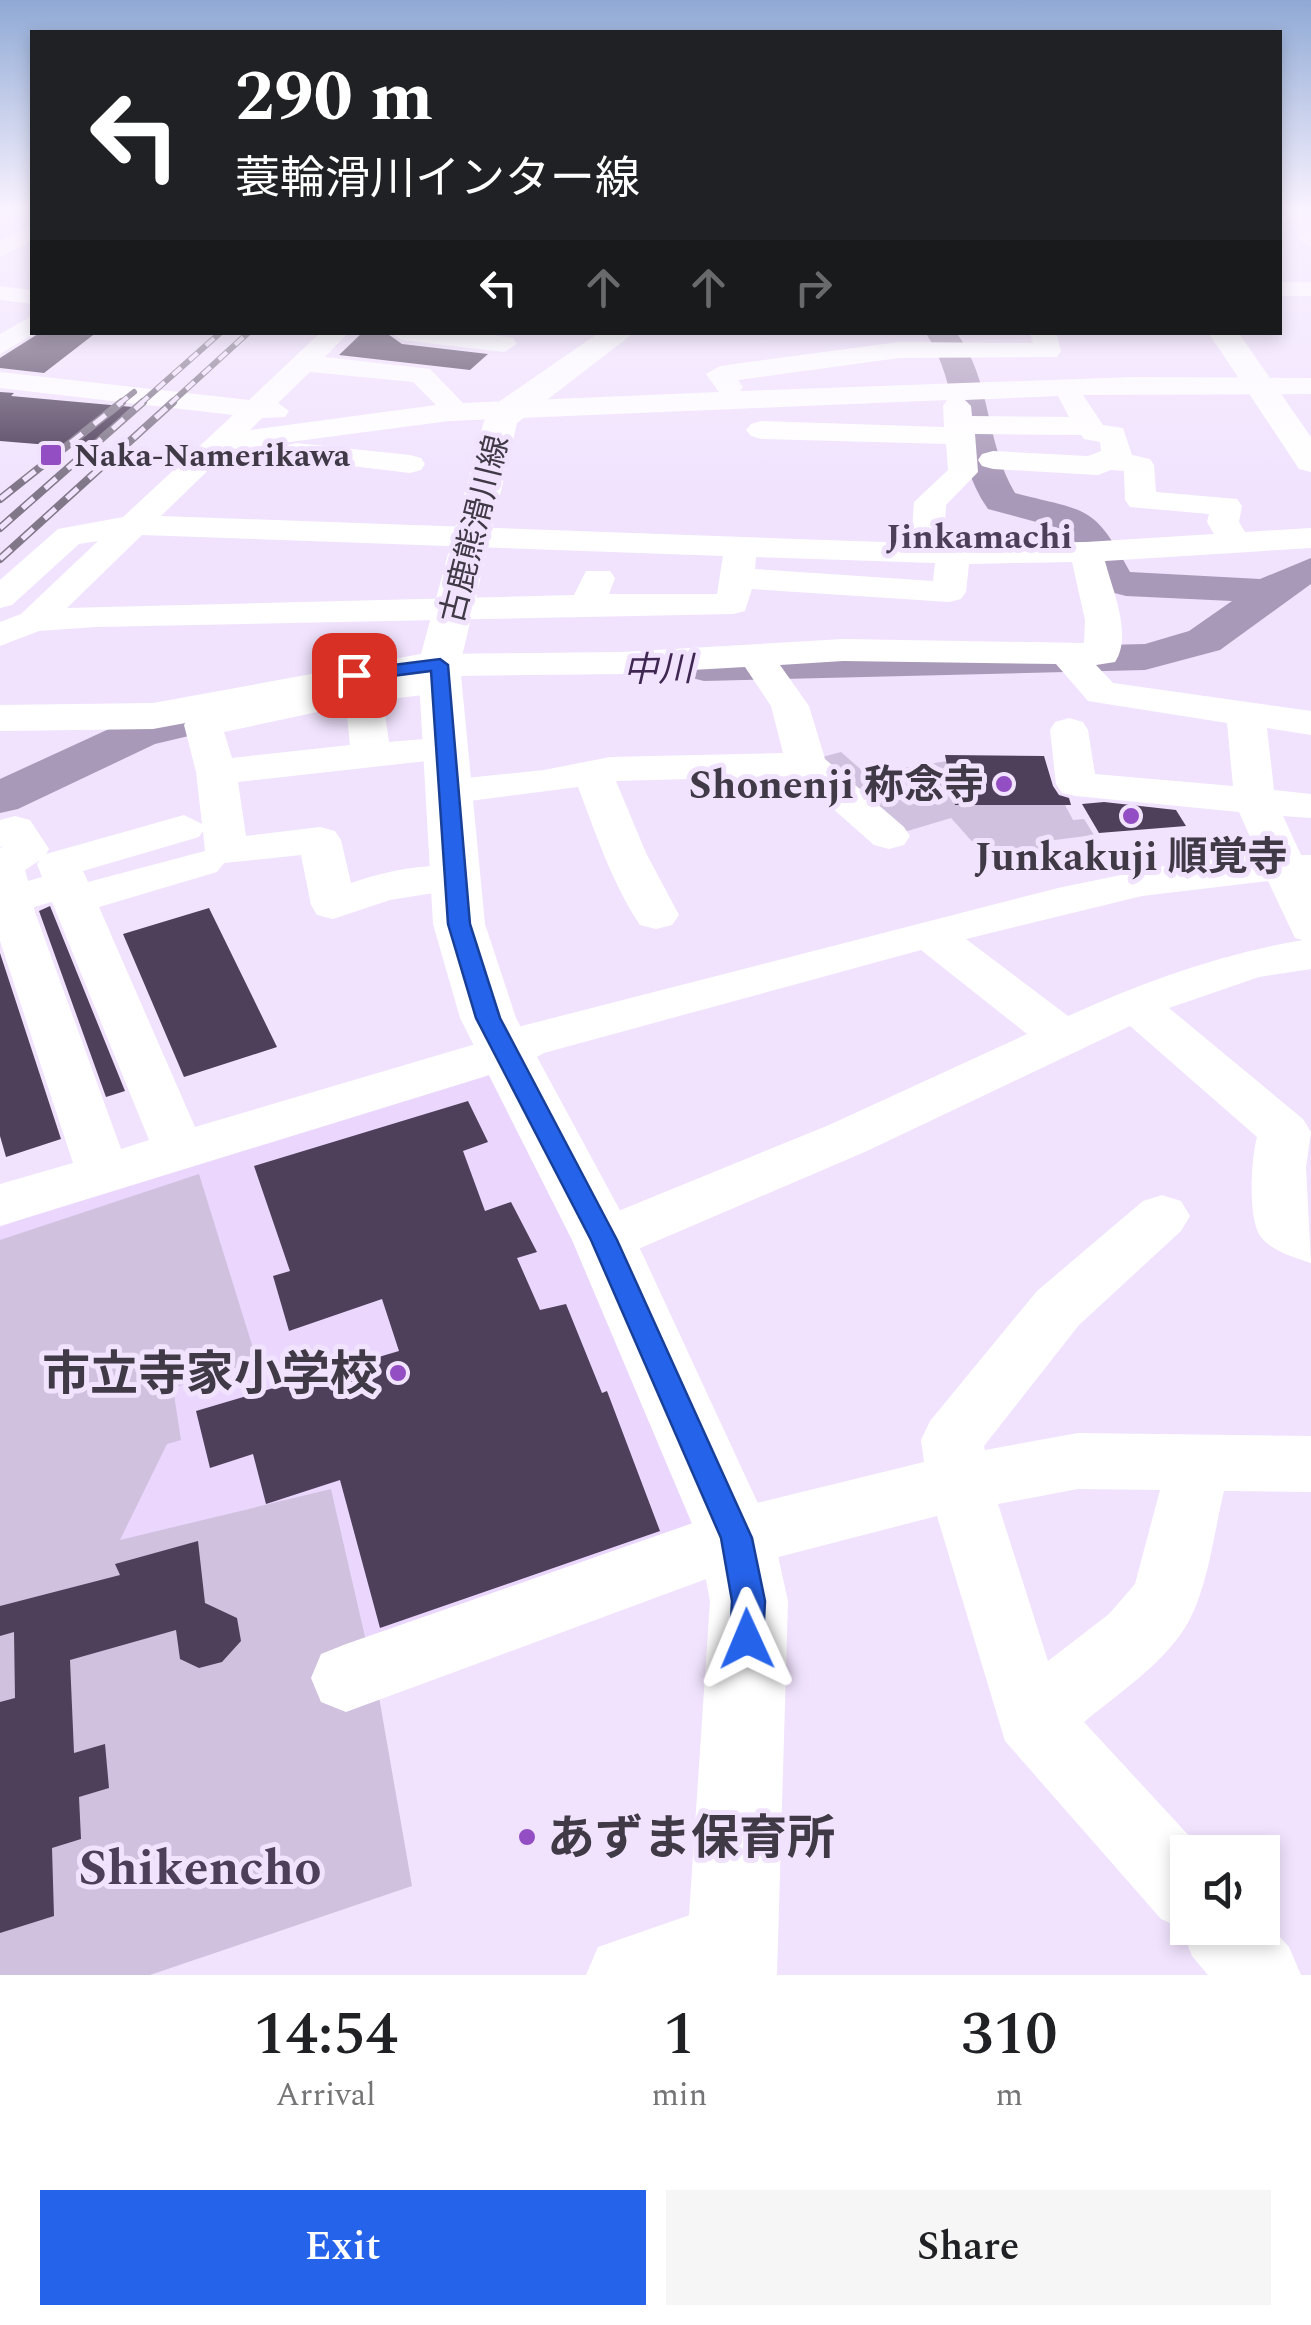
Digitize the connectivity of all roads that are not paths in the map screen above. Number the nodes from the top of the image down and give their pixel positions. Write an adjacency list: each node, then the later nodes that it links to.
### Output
1 (333, 335): 10 (street)
2 (456, 335): 6 (street)
3 (617, 335): 23 (main road, 古鹿熊滑川線)
4 (854, 335): 9 (street)
5 (1225, 335): 15 (main road)
6 (510, 338): 13 (street)
7 (1039, 342): 8 (street); 16 (street)
8 (953, 343): 9 (street); 17 (street)
9 (871, 354): 11 (street)
10 (304, 363): 13 (street); 19 (street)
11 (720, 374): 18 (street); 20 (street)
12 (0, 380): 19 (street)
13 (431, 382): 21 (street)
14 (1311, 386): 15 (street)
15 (1260, 387): 16 (street); 29 (main road)
16 (1064, 388): 17 (street); 24 (street)
17 (966, 391): 20 (street); 25 (street)
18 (658, 394): 20 (street); 23 (street)
19 (255, 408): 22 (street); 26 (street)
20 (746, 411): 25 (street)
21 (456, 412): 22 (street); 23 (street)
22 (383, 422): 26 (street)
23 (516, 422): 32 (main road, 古鹿熊滑川線)
24 (1088, 426): 25 (street); 28 (street)
25 (961, 430): 37 (street)
26 (218, 443): 30 (street); 31 (street)
27 (993, 460): 28 (street)
28 (1118, 461): 35 (street)
29 (1311, 462)
30 (410, 464)
31 (135, 525): 32 (street); 41 (street); 43 (street)
32 (471, 538): 34 (street); 45 (main road, 古鹿熊滑川線)
33 (1311, 538): 35 (street)
34 (613, 542): 38 (street); 42 (street)
35 (1235, 542): 36 (street)
36 (1086, 552): 37 (street); 47 (street)
37 (940, 553): 38 (street); 40 (street)
38 (739, 562): 40 (street); 42 (street)
39 (338, 585): 45 (street)
40 (949, 592): 46 (street)
41 (0, 598)
42 (587, 605): 45 (street)
43 (33, 621): 44 (street); 45 (street)
44 (0, 635)
45 (449, 636): 48 (street); 49 (street); 51 (main road); 56 (main road, 古鹿熊滑川線)
46 (962, 653): 47 (street); 48 (street)
47 (1067, 654): 50 (street)
48 (755, 655): 55 (street)
49 (363, 690): 54 (street); 57 (street)
50 (1246, 715): 52 (street); 59 (street)
51 (0, 718)
52 (1311, 723)
53 (1068, 730): 59 (street)
54 (371, 755): 56 (street); 57 (street)
55 (806, 764): 58 (street); 62 (street)
56 (447, 770): 58 (street); 65 (main road, 古鹿熊滑川線)
57 (216, 772): 65 (street)
58 (593, 772): 68 (street)
59 (1255, 800): 60 (street); 64 (street)
60 (1311, 806)
61 (0, 834): 67 (street)
62 (890, 836)
63 (193, 846): 66 (street)
64 (1296, 867): 69 (street); 70 (street)
65 (454, 878): 74 (main road, 古鹿熊滑川線)
66 (71, 892): 67 (street); 75 (street)
67 (8, 910): 76 (street)
68 (656, 915)
69 (1311, 928)
70 (929, 934): 73 (street); 74 (street)
71 (1311, 954): 72 (street)
72 (1134, 1004): 73 (street); 80 (street)
73 (1063, 1037): 79 (street)
74 (504, 1053): 75 (street); 79 (main road, 古鹿熊滑川線)
75 (179, 1150): 76 (street)
76 (103, 1173): 77 (street)
77 (1, 1202)
78 (1162, 1216): 83 (street)
79 (604, 1240): 84 (main road, 古鹿熊滑川線)
80 (1311, 1241)
81 (1200, 1461): 82 (street); 83 (street); 86 (street)
82 (1311, 1464)
83 (959, 1483): 84 (street); 86 (street)
84 (736, 1538): 85 (street); 89 (main road, 古鹿熊滑川線)
85 (346, 1678)
86 (1030, 1716): 87 (street)
87 (1170, 1872)
88 (1235, 1945): 91 (street)
89 (732, 1958): 90 (street)
90 (626, 1975)
91 (1261, 1975)

